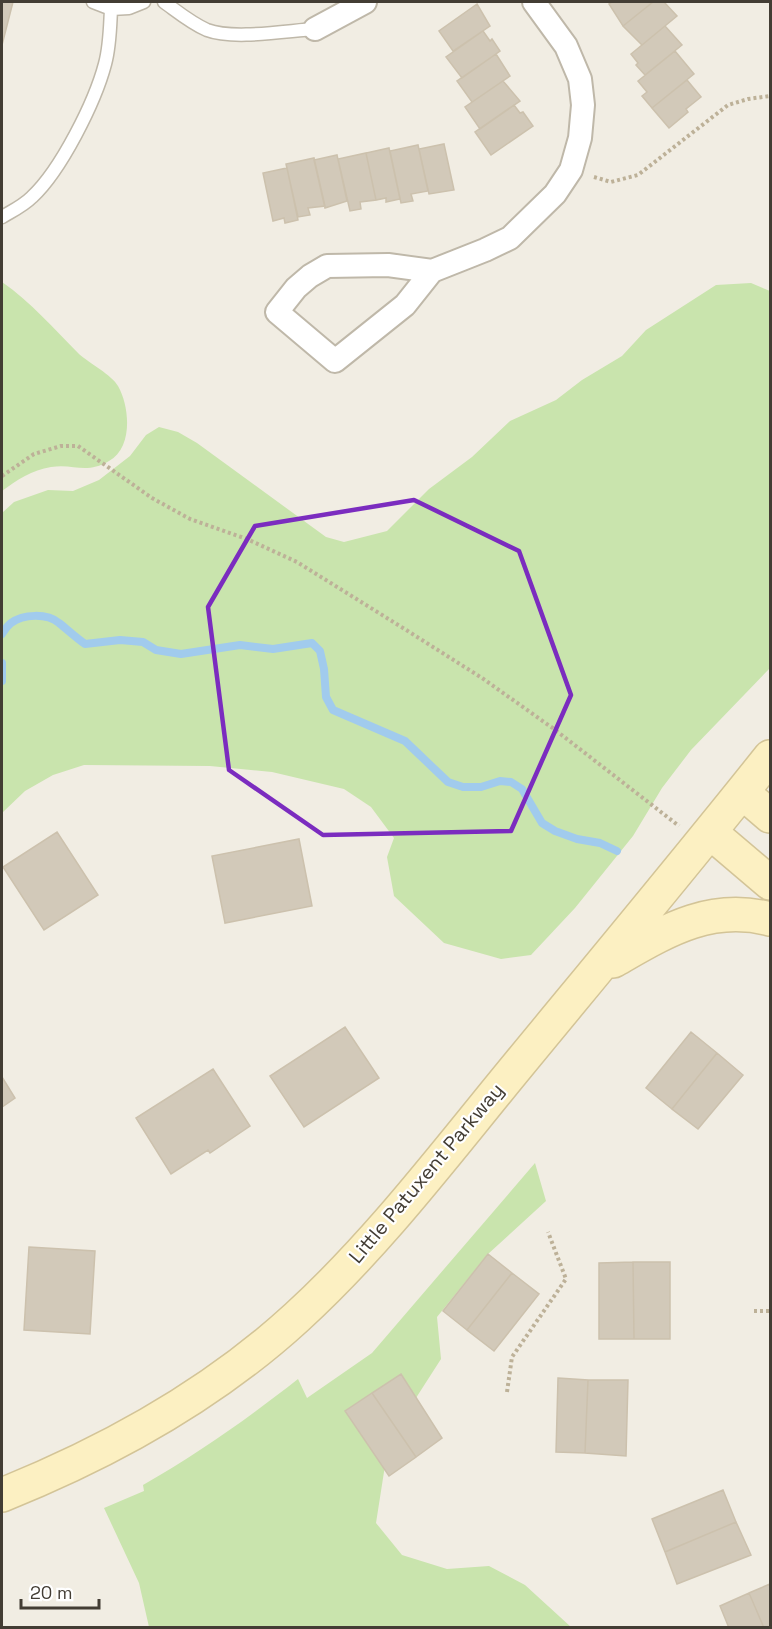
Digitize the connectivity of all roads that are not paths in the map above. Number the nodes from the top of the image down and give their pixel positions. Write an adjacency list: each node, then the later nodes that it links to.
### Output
1 (93, 2): 6 (lane)
2 (144, 2): 6 (lane)
3 (164, 2): 7 (lane)
4 (365, 2): 7 (street)
5 (534, 2): 9 (street)
6 (111, 9): 8 (lane)
7 (315, 29)
8 (2, 217)
9 (432, 271): 9 (street)
10 (771, 757): 11 (street, Little Patuxent Parkway)
11 (742, 792): 12 (street); 13 (street, Little Patuxent Parkway)
12 (771, 816)
13 (705, 838): 14 (street); 16 (street, Little Patuxent Parkway)
14 (771, 883)
15 (771, 919): 16 (street)
16 (596, 971): 17 (street, Little Patuxent Parkway)
17 (2, 1495)

